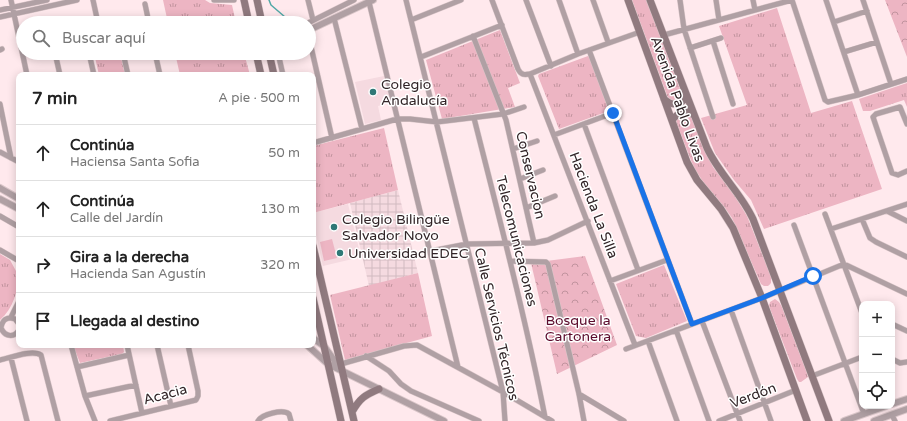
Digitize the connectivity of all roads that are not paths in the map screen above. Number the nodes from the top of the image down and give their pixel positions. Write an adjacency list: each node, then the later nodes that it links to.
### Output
1 (11, 0): 28 (street)
2 (46, 0): 28 (street)
3 (77, 0): 32 (street)
4 (93, 0): 33 (street)
5 (214, 0): 6 (street)
6 (233, 0)
7 (308, 0): 37 (street)
8 (354, 0): 25 (street)
9 (406, 0): 41 (street, Calle Servicios Técnicos)
10 (461, 0): 41 (street)
11 (492, 0): 45 (street)
12 (526, 0): 69 (street)
13 (559, 0): 58 (street)
14 (593, 0): 53 (street)
15 (628, 0): 48 (main road, Avenida Pablo Livas)
16 (650, 0): 49 (main road, Avenida Pablo Livas)
17 (680, 0): 47 (street)
18 (716, 0): 42 (street)
19 (753, 0): 30 (street)
20 (792, 0): 30 (street); 81 (street)
21 (826, 0): 43 (street)
22 (863, 0): 31 (street)
23 (257, 1): 26 (main road); 36 (main road)
24 (371, 1): 40 (street); 92 (street)
25 (343, 2): 39 (street)
26 (244, 3): 35 (main road)
27 (145, 4): 34 (street)
28 (13, 8): 29 (street); 32 (street)
29 (0, 10)
30 (755, 10): 42 (street)
31 (867, 11): 43 (street); 54 (street)
32 (14, 14): 38 (street); 44 (street)
33 (96, 16)
34 (147, 16)
35 (247, 16)
36 (260, 16)
37 (309, 16)
38 (0, 17)
39 (316, 18)
40 (334, 18): 46 (street); 97 (street)
41 (411, 20): 59 (street, Calle Servicios Técnicos)
42 (719, 20): 47 (street)
43 (834, 22): 57 (street)
44 (16, 23)
45 (502, 25): 50 (street); 78 (street)
46 (316, 27)
47 (684, 29): 49 (street); 55 (street)
48 (640, 32): 53 (street); 83 (main road, Avenida Pablo Livas)
49 (664, 35): 82 (main road, Avenida Pablo Livas)
50 (473, 36): 59 (street); 88 (street, Conservacion)
51 (721, 38): 52 (street)
52 (713, 41): 55 (street); 85 (street)
53 (608, 42): 56 (street)
54 (877, 42): 57 (street); 80 (street)
55 (690, 48): 90 (street)
56 (589, 50): 58 (street); 87 (street)
57 (844, 52): 81 (street)
58 (578, 54): 69 (street)
59 (421, 57): 94 (street, Calle Servicios Técnicos)
60 (25, 60): 70 (street)
61 (57, 60): 71 (street)
62 (91, 60): 72 (street)
63 (125, 60): 73 (street)
64 (157, 60): 74 (street)
65 (258, 60): 75 (main road)
66 (271, 60): 76 (main road)
67 (280, 60): 77 (street)
68 (314, 60): 99 (street)
69 (551, 66): 78 (street)
70 (27, 72)
71 (59, 72)
72 (93, 72)
73 (127, 72)
74 (159, 72)
75 (260, 72)
76 (273, 72)
77 (282, 72)
78 (530, 74): 98 (street, Hacienda La Silla)
79 (907, 79): 80 (street)
80 (891, 84): 81 (street)
81 (858, 94)
82 (687, 96): 83 (main road); 89 (main road, Avenida Pablo Livas)
83 (664, 99): 93 (main road, Avenida Pablo Livas)
84 (0, 104): 104 (street)
85 (733, 104)
86 (524, 107): 88 (street)
87 (613, 113): 95 (street); 134 (street)
88 (503, 114): 91 (street); 102 (street, Conservacion)
89 (694, 116): 93 (main road); 140 (main road, Avenida Pablo Livas)
90 (713, 117)
91 (474, 118): 94 (street); 128 (street, Telecomunicaciones)
92 (397, 119): 94 (street); 97 (street); 130 (street)
93 (672, 120): 142 (main road, Avenida Pablo Livas)
94 (437, 122): 127 (street, Calle Servicios Técnicos)
95 (584, 124): 98 (street); 137 (street)
96 (907, 124): 107 (street)
97 (362, 129): 99 (street)
98 (554, 135): 121 (street, Hacienda La Silla)
99 (332, 138): 101 (street)
100 (537, 141): 102 (street)
101 (316, 142)
102 (513, 149): 108 (street, Conservacion)
103 (0, 152): 104 (street)
104 (11, 158): 105 (street)
105 (16, 160)
106 (543, 170): 108 (street)
107 (907, 171)
108 (520, 179): 116 (street, Conservacion)
109 (0, 188): 110 (street)
110 (16, 196)
111 (555, 196): 116 (street)
112 (16, 197): 113 (street)
113 (0, 199): 115 (street)
114 (907, 204): 117 (street)
115 (16, 207)
116 (526, 208): 126 (street, Conservacion)
117 (886, 211): 120 (street); 122 (street)
118 (825, 214): 125 (street)
119 (0, 216): 123 (street)
120 (862, 219): 125 (street); 131 (street)
121 (588, 221): 126 (street); 139 (street, Hacienda La Silla)
122 (907, 221)
123 (16, 225)
124 (794, 225): 138 (street)
125 (831, 229): 136 (street)
126 (534, 243): 128 (street)
127 (467, 244): 128 (street); 130 (street); 184 (street, Calle Servicios Técnicos)
128 (505, 244): 135 (street, Telecomunicaciones)
129 (0, 250): 132 (street)
130 (430, 251): 178 (street)
131 (907, 257)
132 (16, 259)
133 (316, 259): 179 (main road)
134 (667, 260): 137 (street); 150 (street)
135 (510, 261): 185 (street); 198 (street, Telecomunicaciones)
136 (844, 264): 138 (street); 141 (street); 143 (street)
137 (638, 270): 139 (street)
138 (813, 276): 140 (street); 176 (street)
139 (610, 281): 159 (street, Hacienda La Silla)
140 (780, 291): 142 (street); 180 (main road, Avenida Pablo Livas)
141 (907, 294)
142 (762, 298): 145 (street); 183 (main road, Avenida Pablo Livas)
143 (859, 303)
144 (16, 307): 147 (street)
145 (731, 310): 149 (street); 188 (street)
146 (316, 313): 160 (main road)
147 (11, 317): 148 (street); 152 (street)
148 (16, 320)
149 (702, 320): 150 (street); 195 (street)
150 (692, 324): 153 (street)
151 (895, 325): 154 (street)
152 (1, 329): 155 (street)
153 (676, 330): 158 (street); 214 (street)
154 (907, 331)
155 (16, 333)
156 (316, 340): 160 (street)
157 (316, 341): 167 (street)
158 (648, 341): 159 (street); 213 (street)
159 (635, 345): 166 (street)
160 (324, 346): 175 (main road); 179 (street)
161 (72, 348): 177 (street)
162 (128, 348): 168 (street)
163 (158, 348): 190 (street)
164 (189, 348): 190 (street, Acacia)
165 (310, 348): 167 (street)
166 (626, 349)
167 (314, 351): 175 (street)
168 (129, 355): 177 (street); 181 (street)
169 (366, 356): 178 (street); 179 (street); 208 (street)
170 (11, 358): 172 (street); 199 (street); 200 (street)
171 (859, 358): 176 (street)
172 (0, 360)
173 (895, 360): 174 (street)
174 (907, 362)
175 (328, 364): 179 (street); 205 (main road)
176 (845, 364): 180 (street); 196 (street)
177 (77, 367): 186 (street)
178 (458, 367): 184 (street)
179 (341, 368): 182 (street); 193 (main road)
180 (812, 376): 219 (main road, Avenida Pablo Livas)
181 (136, 385): 186 (street); 194 (street)
182 (379, 389): 193 (main road); 207 (street)
183 (796, 390): 188 (street, Verdón); 218 (main road, Avenida Pablo Livas)
184 (503, 392): 198 (street); 209 (street, Calle Servicios Técnicos)
185 (580, 394): 211 (street); 212 (street)
186 (85, 396): 201 (street)
187 (907, 399): 189 (street)
188 (764, 403): 195 (street, Verdón); 217 (street)
189 (895, 403)
190 (171, 406): 194 (street, Acacia)
191 (878, 409): 196 (street)
192 (907, 409): 197 (street)
193 (352, 412): 206 (main road)
194 (142, 413): 202 (street, Acacia)
195 (737, 413): 215 (street, Verdón); 216 (street)
196 (864, 414): 220 (street)
197 (892, 415): 221 (street); 222 (street)
198 (545, 417): 210 (street)
199 (27, 421)
200 (58, 421)
201 (95, 421)
202 (110, 421)
203 (258, 421): 204 (street)
204 (291, 421)
205 (341, 421)
206 (354, 421)
207 (444, 421)
208 (479, 421)
209 (505, 421)
210 (552, 421)
211 (584, 421)
212 (624, 421)
213 (678, 421)
214 (709, 421)
215 (719, 421)
216 (740, 421)
217 (771, 421)
218 (807, 421)
219 (829, 421)
220 (844, 421)
221 (874, 421)
222 (895, 421)

